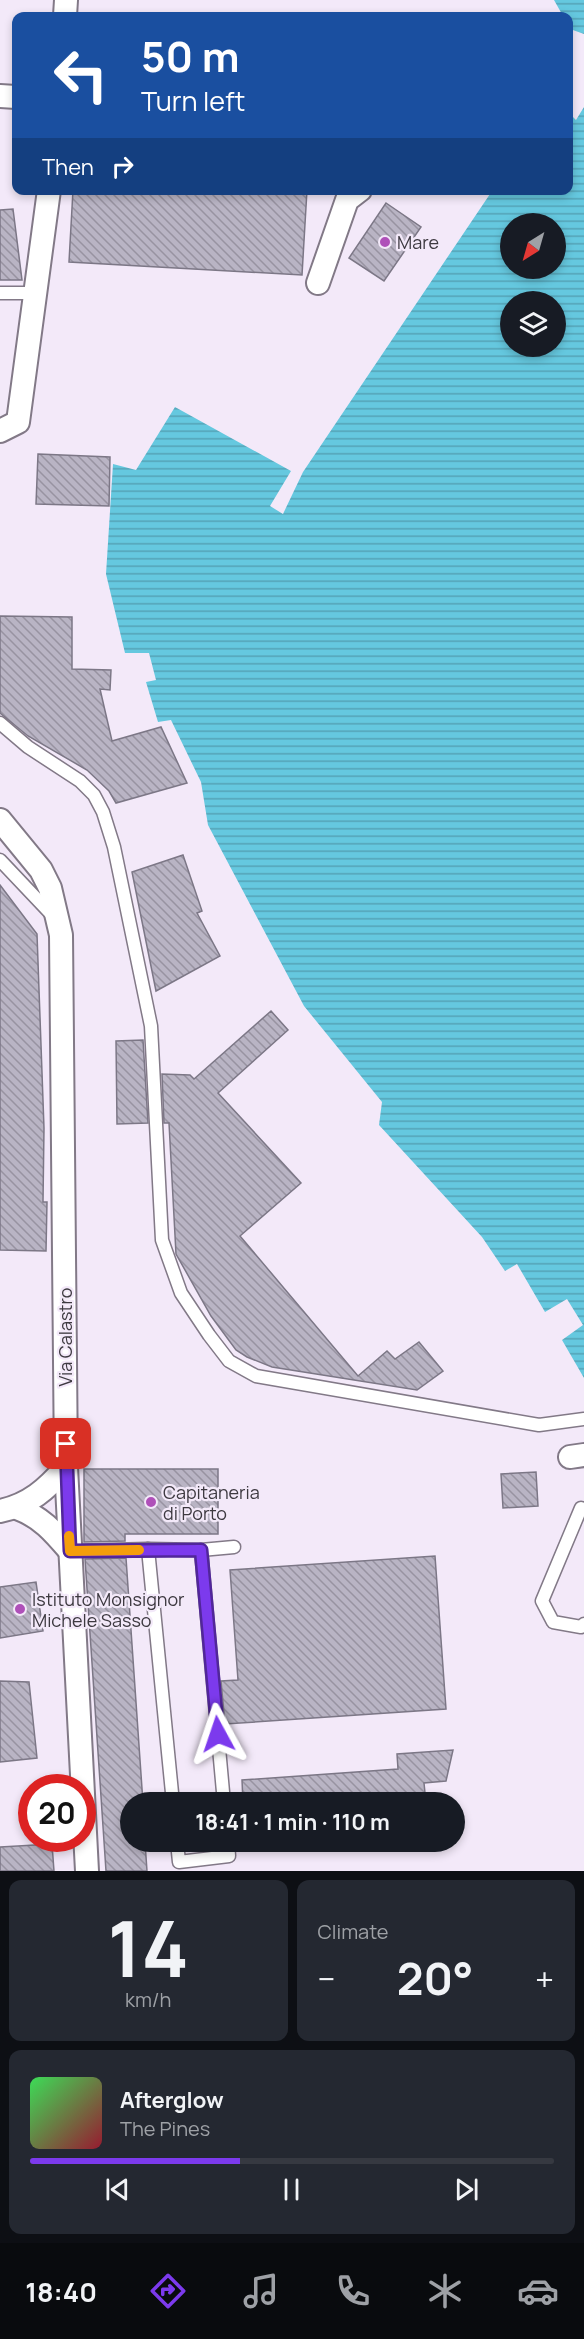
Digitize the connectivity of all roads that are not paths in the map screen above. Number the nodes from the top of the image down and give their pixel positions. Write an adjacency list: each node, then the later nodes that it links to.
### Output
1 (47, 195): 5 (street)
2 (348, 195): 3 (street)
3 (318, 283)
4 (0, 293): 5 (lane)
5 (35, 293): 6 (street)
6 (0, 431)
7 (0, 723): 11 (lane)
8 (0, 820): 10 (street, Via Calastro)
9 (0, 860): 10 (lane)
10 (56, 919): 12 (street, Via Calastro)
11 (584, 1419)
12 (66, 1467): 14 (street); 18 (street, Via Calastro)
13 (580, 1508): 19 (lane)
14 (8, 1509): 18 (street)
15 (234, 1547): 17 (lane)
16 (148, 1549): 17 (lane); 18 (lane); 20 (lane)
17 (201, 1550): 21 (lane)
18 (70, 1551): 25 (street, Via Calastro)
19 (584, 1624)
20 (172, 1792)
21 (223, 1792)
22 (178, 1852): 24 (lane)
23 (229, 1852): 24 (lane)
24 (209, 1865)
25 (87, 1871)

